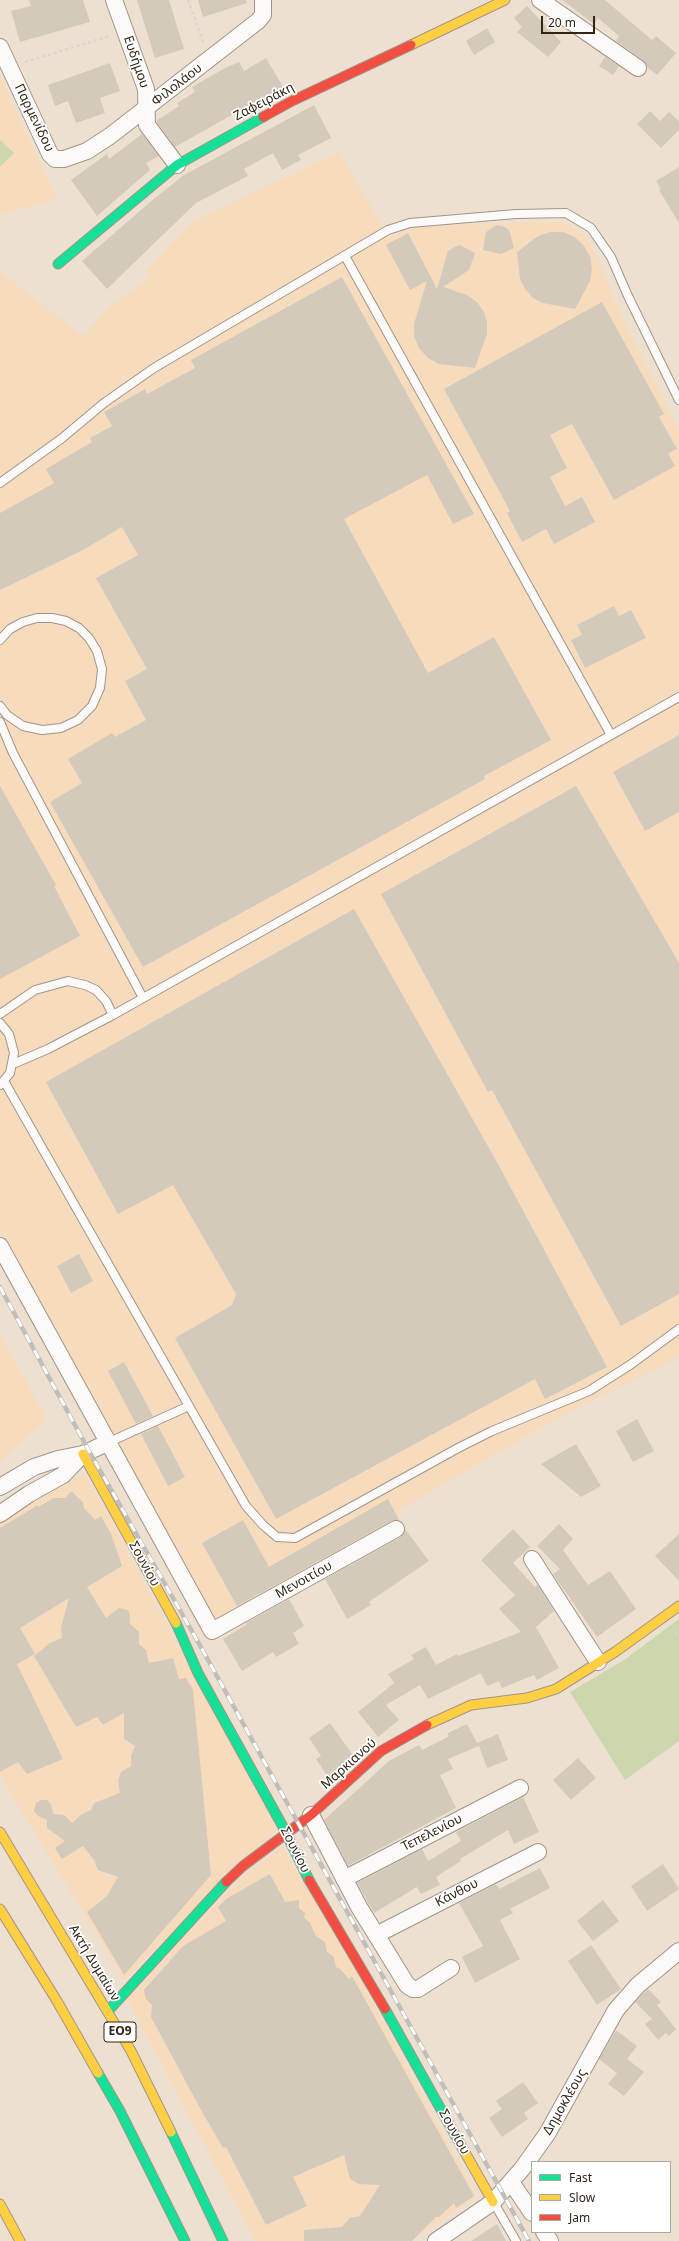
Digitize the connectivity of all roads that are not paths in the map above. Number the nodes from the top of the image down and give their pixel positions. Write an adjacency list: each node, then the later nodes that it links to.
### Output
1 (114, 0): 7 (street, Ευδήμου)
2 (505, 0): 9 (street, Ζαφειράκη)
3 (540, 0): 6 (street)
4 (263, 7): 7 (street, Φιλολάου)
5 (0, 47): 8 (street, Παρμενίδου)
6 (638, 68)
7 (147, 108): 8 (street, Φιλολάου); 9 (street, Ευδήμου)
8 (87, 151)
9 (178, 165): 11 (street, Ζαφειράκη)
10 (345, 256): 12 (lane); 13 (lane); 18 (lane)
11 (58, 264)
12 (679, 400)
13 (0, 483)
14 (0, 640): 16 (lane)
15 (679, 697): 18 (lane)
16 (0, 706)
17 (0, 722): 19 (lane)
18 (611, 736): 19 (lane)
19 (143, 998): 21 (lane)
20 (0, 1014): 21 (lane)
21 (113, 1015): 23 (lane)
22 (0, 1023): 23 (lane)
23 (13, 1064): 24 (lane)
24 (2, 1083): 27 (lane)
25 (0, 1246): 28 (street, Σουνίου)
26 (679, 1329): 27 (lane)
27 (189, 1406): 28 (lane)
28 (107, 1443): 29 (street); 35 (street, Σουνίου)
29 (83, 1454): 30 (street); 31 (street); 40 (street, Σουνίου)
30 (0, 1487)
31 (0, 1514)
32 (396, 1529): 35 (street, Μενοιτίου)
33 (532, 1559): 36 (street)
34 (679, 1606): 36 (street, Μαρκιανού)
35 (212, 1631)
36 (598, 1662): 38 (street, Μαρκιανού)
37 (520, 1788): 42 (street, Τεπελενίου)
38 (311, 1816): 40 (street, Μαρκιανού); 42 (street)
39 (0, 1832): 47 (street, Ακτή Δυμαίων / ΕΟ9)
40 (286, 1833): 47 (street, Μαρκιανού); 49 (street, Σουνίου)
41 (538, 1852): 44 (street, Κάνθου)
42 (344, 1879): 44 (street)
43 (0, 1909): 53 (street)
44 (376, 1935): 46 (street)
45 (679, 1950): 48 (street, Δημοκλέους)
46 (450, 1968)
47 (108, 2011): 54 (street, Ακτή Δυμαίων / ΕΟ9)
48 (511, 2182): 49 (street, Δημοκλέους); 51 (street)
49 (493, 2202): 55 (street, Δημοκλέους); 56 (lane, Σουνίου)
50 (0, 2204): 52 (street)
51 (531, 2212)
52 (20, 2241)
53 (185, 2241)
54 (224, 2241)
55 (436, 2241)
56 (516, 2241)

